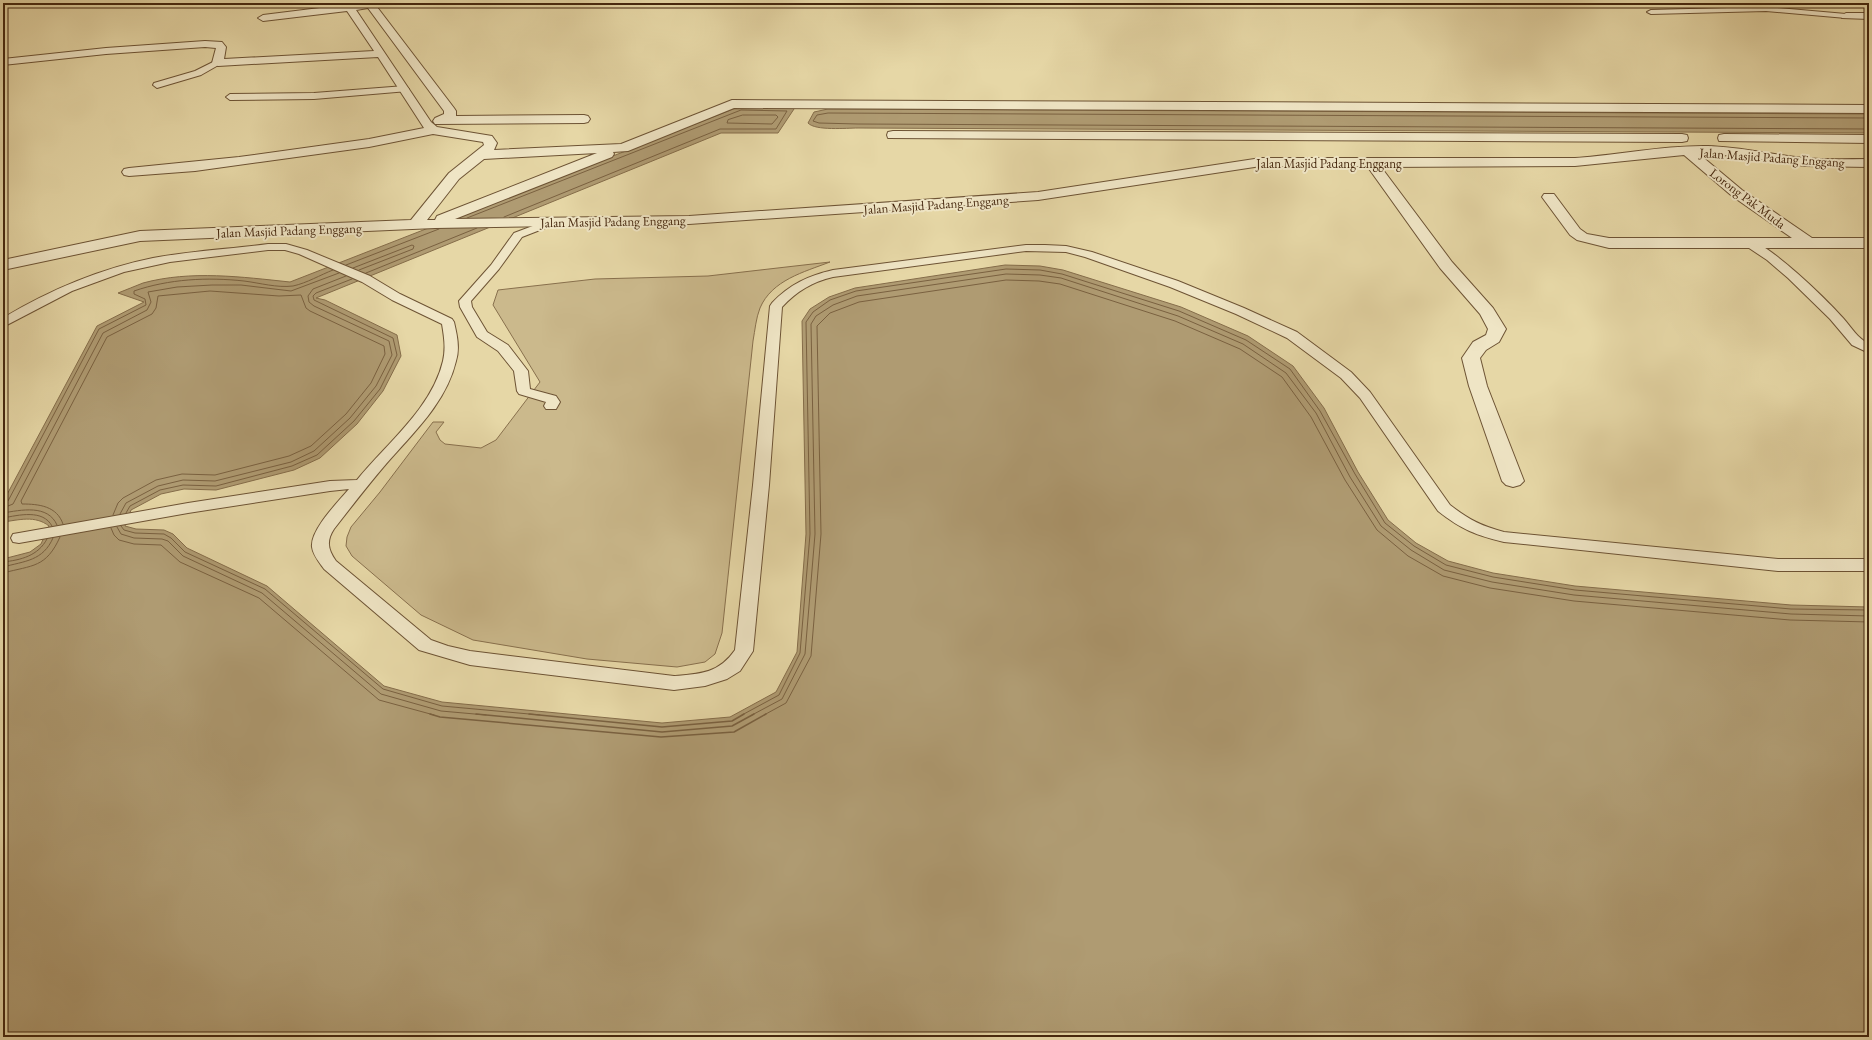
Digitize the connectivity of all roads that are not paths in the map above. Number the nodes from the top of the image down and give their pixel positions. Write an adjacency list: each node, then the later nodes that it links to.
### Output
1 (370, 4): 2 (street); 15 (street)
2 (349, 5): 6 (street); 7 (street)
3 (1651, 12): 4 (lane)
4 (1846, 16): 5 (street)
5 (1869, 16)
6 (264, 18)
7 (382, 54): 9 (street); 11 (street)
8 (3, 62): 9 (street)
9 (218, 63): 10 (lane)
10 (157, 85)
11 (405, 89): 12 (lane); 16 (street)
12 (230, 97)
13 (1869, 110): 19 (street)
14 (584, 119): 15 (street)
15 (444, 120): 16 (street)
16 (429, 127): 21 (street); 24 (street)
17 (893, 134): 18 (street)
18 (1869, 139)
19 (623, 148): 21 (street); 27 (street)
20 (1687, 151): 22 (street, Jalan Masjid Padang Enggang); 23 (street, Jalan Masjid Padang Enggang); 29 (street, Lorong Pak Muda)
21 (479, 155): 27 (street)
22 (1371, 162): 26 (street, Jalan Masjid Padang Enggang); 35 (street)
23 (1869, 163)
24 (129, 172)
25 (1549, 197): 28 (street)
26 (554, 221): 27 (street, Jalan Masjid Padang Enggang); 34 (lane)
27 (426, 225): 31 (street, Jalan Masjid Padang Enggang)
28 (1747, 242): 29 (street); 33 (lane)
29 (1810, 242): 30 (street)
30 (1869, 243)
31 (3, 266)
32 (3, 322): 36 (lane)
33 (1869, 349)
34 (551, 406)
35 (1513, 481)
36 (360, 484): 37 (lane); 38 (lane)
37 (19, 538)
38 (1869, 564)

